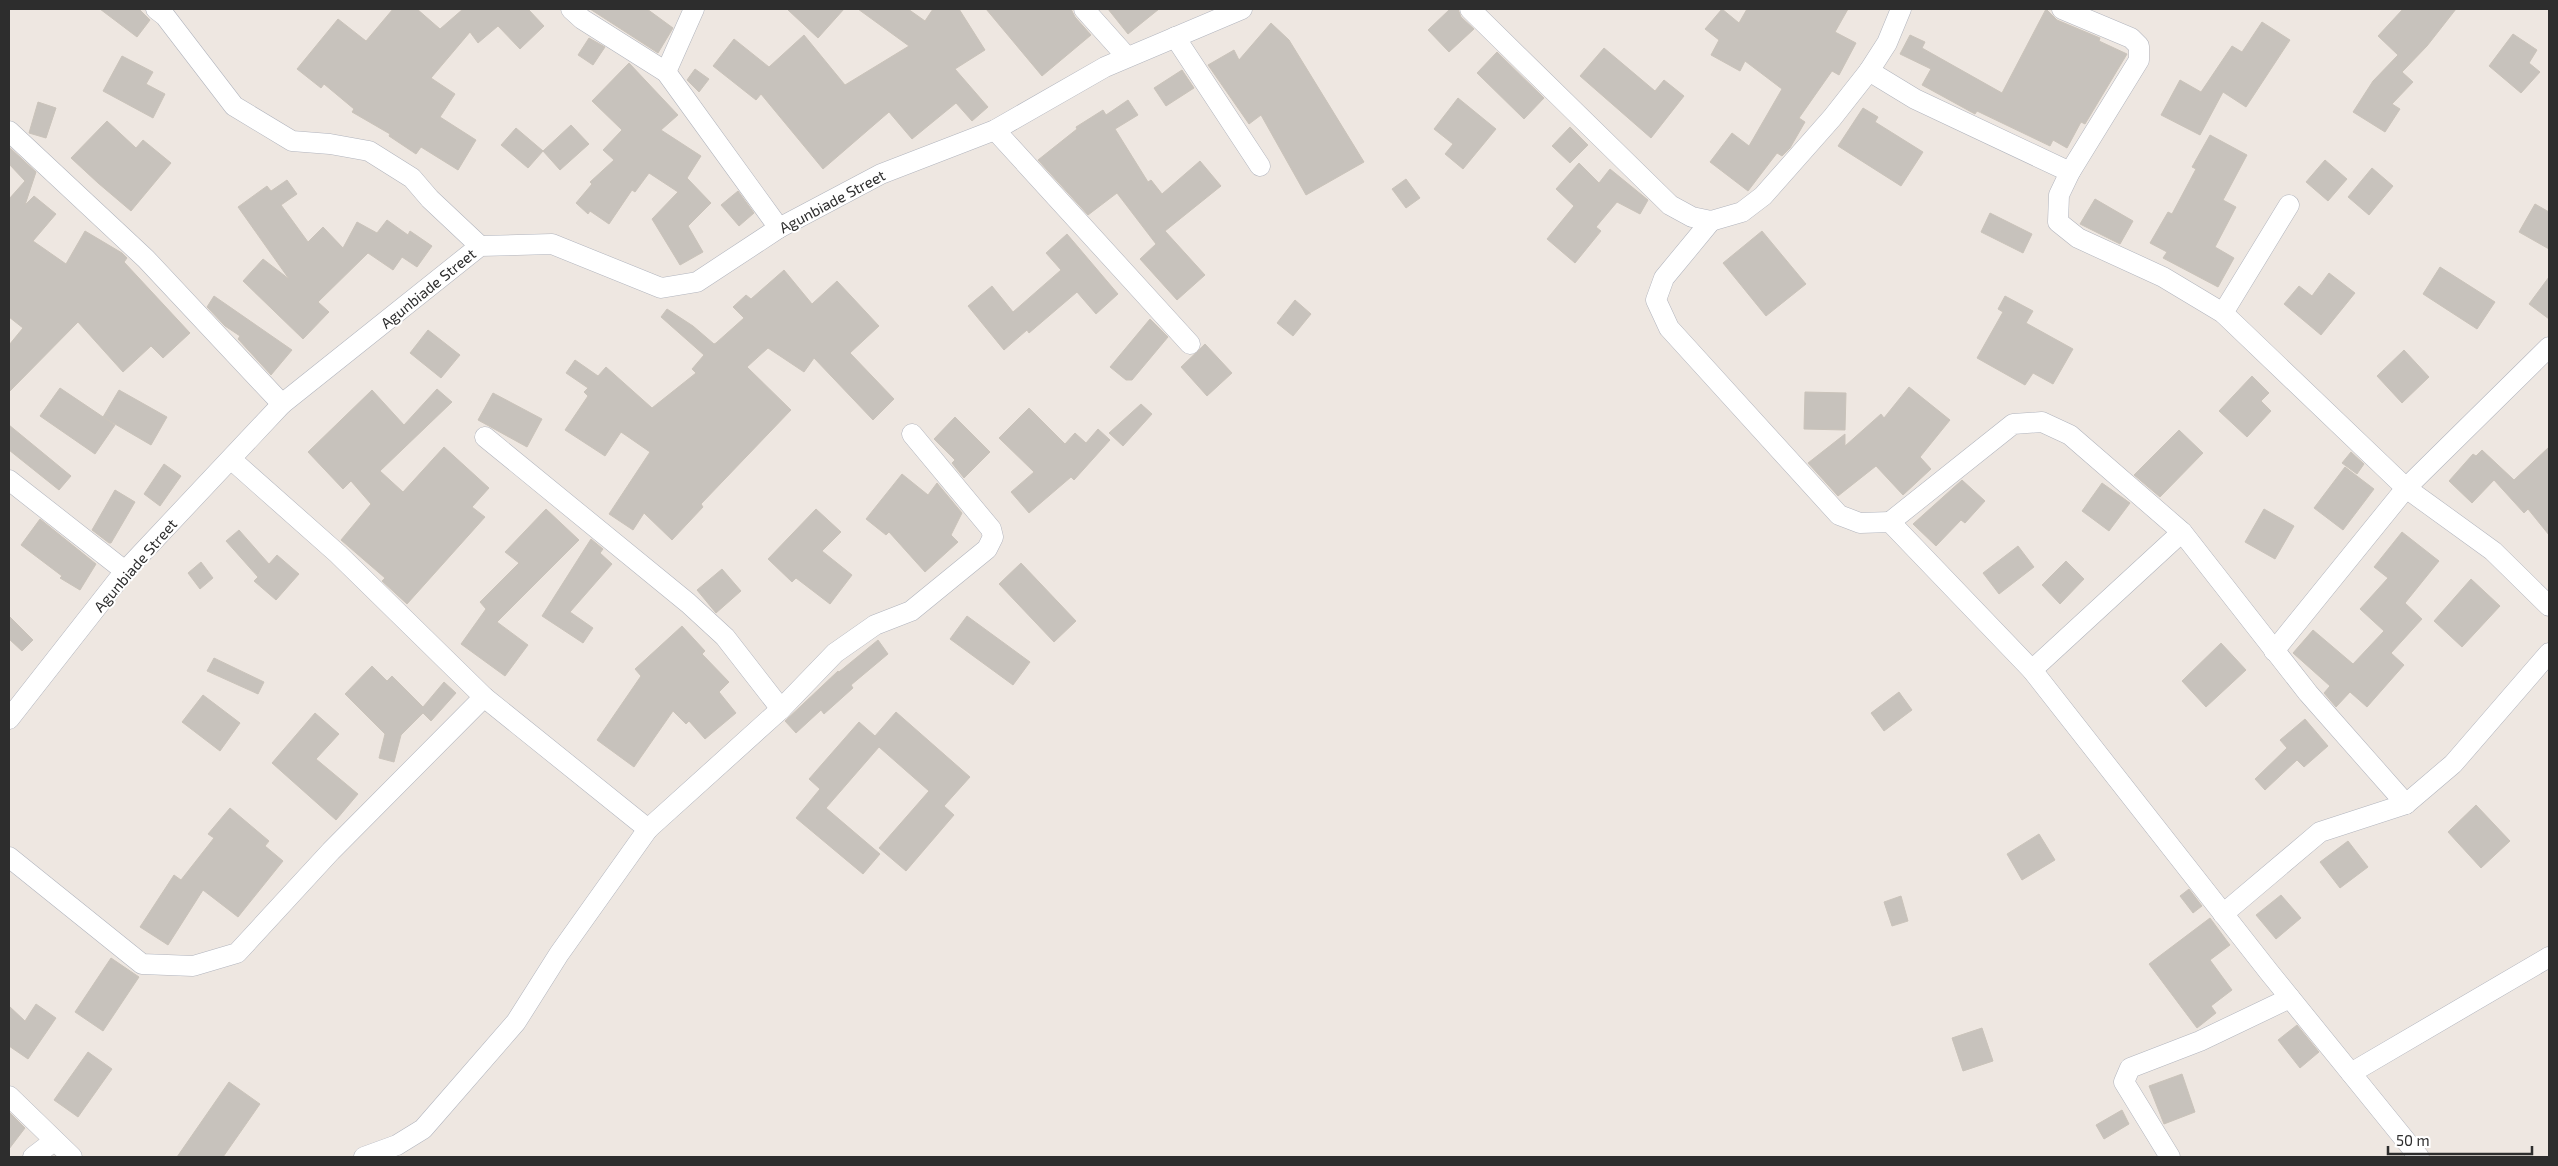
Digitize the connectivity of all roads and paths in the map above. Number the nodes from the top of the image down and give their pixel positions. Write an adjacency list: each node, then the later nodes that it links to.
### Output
1 (571, 9): 12 (street)
2 (694, 9): 12 (street)
3 (1084, 9): 10 (street)
4 (1242, 9): 9 (street, Agunbiade Street)
5 (1470, 9): 18 (street)
6 (1901, 9): 11 (street)
7 (2062, 9): 16 (street)
8 (164, 11): 20 (street)
9 (1174, 37): 10 (street, Agunbiade Street); 15 (street)
10 (1127, 57): 13 (street, Agunbiade Street)
11 (1869, 71): 16 (street); 18 (street)
12 (666, 72): 19 (street)
13 (995, 130): 19 (street, Agunbiade Street); 22 (street)
14 (9, 131): 24 (street)
15 (1260, 166)
16 (2070, 172): 21 (street)
17 (2290, 205): 21 (street)
18 (1711, 221): 30 (street)
19 (779, 228): 20 (street, Agunbiade Street)
20 (480, 246): 24 (street, Agunbiade Street)
21 (2223, 313): 29 (street)
22 (1190, 344)
23 (2549, 347): 29 (street)
24 (282, 404): 27 (street, Agunbiade Street)
25 (912, 434): 38 (street)
26 (485, 437): 38 (street)
27 (232, 460): 32 (street, Agunbiade Street); 37 (street)
28 (9, 480): 32 (street)
29 (2406, 488): 33 (street); 34 (street)
30 (1890, 522): 31 (street); 36 (street)
31 (2182, 532): 34 (street); 36 (street)
32 (125, 571): 39 (street, Agunbiade Street)
33 (2549, 606)
34 (2274, 651): 40 (street)
35 (2549, 653): 40 (street)
36 (2032, 670): 43 (street)
37 (484, 696): 41 (street); 42 (street)
38 (781, 709): 41 (street)
39 (9, 718)
40 (2406, 804): 43 (street)
41 (648, 829): 51 (street)
42 (9, 857)
43 (2224, 914): 45 (street)
44 (2549, 957): 46 (street)
45 (2290, 998): 46 (street); 52 (street)
46 (2351, 1073): 53 (street)
47 (9, 1096): 48 (street)
48 (54, 1142): 49 (street); 50 (street)
49 (33, 1157)
50 (72, 1157)
51 (364, 1157)
52 (2170, 1157)
53 (2419, 1157)

